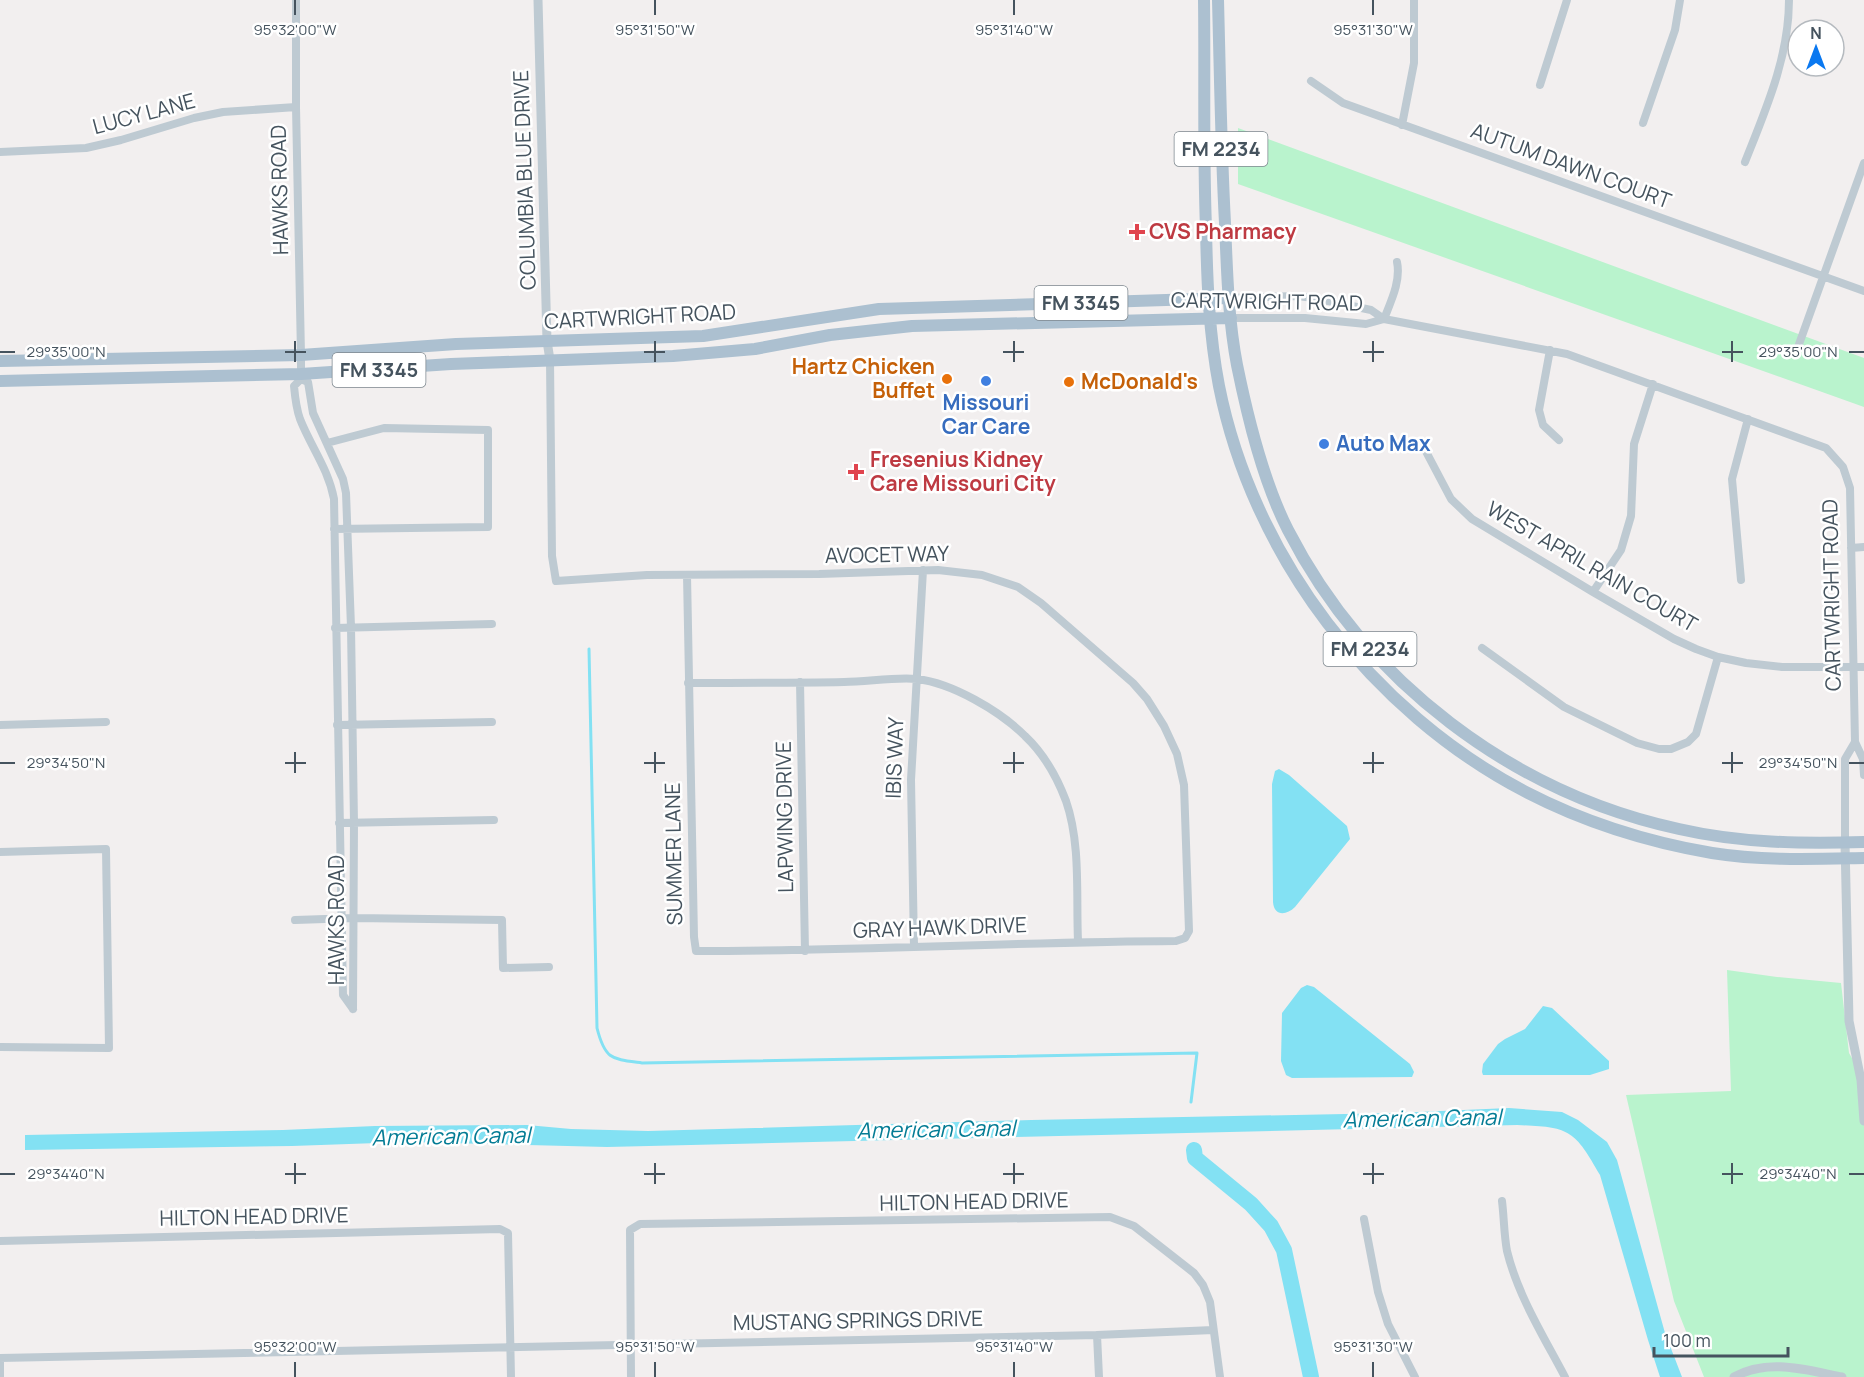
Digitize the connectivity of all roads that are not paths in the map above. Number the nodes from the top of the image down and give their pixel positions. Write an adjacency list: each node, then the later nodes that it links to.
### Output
1 (296, 0): 11 (street, HAWKS ROAD)
2 (538, 0): 31 (street, COLUMBIA BLUE DRIVE)
3 (1204, 0): 22 (main road, FM 2234)
4 (1218, 0): 21 (main road, FM 2234)
5 (1414, 0): 13 (street)
6 (1567, 0): 10 (street)
7 (1680, 0): 12 (street)
8 (1789, 0): 15 (street)
9 (1311, 81): 13 (street, AUTUM DAWN COURT)
10 (1540, 85)
11 (296, 107): 14 (street, LUCY LANE); 35 (street, HAWKS ROAD)
12 (1643, 123)
13 (1402, 125): 19 (street, AUTUM DAWN COURT)
14 (0, 152)
15 (1745, 162)
16 (1864, 163): 17 (street)
17 (1862, 173): 19 (street)
18 (1397, 262): 27 (street)
19 (1824, 276): 20 (street, AUTUM DAWN COURT); 32 (street)
20 (1864, 291)
21 (1229, 298): 22 (main road, CARTWRIGHT ROAD); 26 (main road, FM 2234); 27 (street, CARTWRIGHT ROAD)
22 (1209, 299): 23 (main road, CARTWRIGHT ROAD / FM 3345); 25 (main road, FM 2234)
23 (1024, 305): 24 (main road, CARTWRIGHT ROAD / FM 3345); 28 (main road)
24 (910, 308): 29 (main road); 30 (main road, CARTWRIGHT ROAD / FM 3345)
25 (1210, 318): 26 (main road, CARTWRIGHT ROAD); 28 (main road, CARTWRIGHT ROAD / FM 3345); 79 (main road, FM 2234)
26 (1231, 318): 27 (street, CARTWRIGHT ROAD); 76 (main road, FM 2234)
27 (1384, 319): 34 (street, CARTWRIGHT ROAD)
28 (1025, 323): 29 (main road, CARTWRIGHT ROAD / FM 3345)
29 (912, 326): 33 (main road, CARTWRIGHT ROAD / FM 3345)
30 (751, 330): 31 (main road, CARTWRIGHT ROAD / FM 3345); 33 (main road)
31 (547, 341): 35 (main road, CARTWRIGHT ROAD / FM 3345); 36 (street, COLUMBIA BLUE DRIVE)
32 (1798, 347)
33 (755, 349): 36 (main road, CARTWRIGHT ROAD / FM 3345)
34 (1550, 350): 42 (street, CARTWRIGHT ROAD); 44 (street)
35 (302, 355): 38 (main road, CARTWRIGHT ROAD / FM 3345); 39 (street, HAWKS ROAD)
36 (550, 360): 39 (main road, CARTWRIGHT ROAD / FM 3345); 52 (street, AVOCET WAY)
37 (0, 361): 38 (main road, CARTWRIGHT ROAD / FM 3345)
38 (25, 361): 41 (main road)
39 (301, 376): 41 (main road, CARTWRIGHT ROAD / FM 3345); 45 (street, HAWKS ROAD); 47 (street, HAWKS ROAD)
40 (0, 381): 41 (main road, CARTWRIGHT ROAD / FM 3345)
41 (26, 381)
42 (1653, 384): 43 (street, CARTWRIGHT ROAD); 54 (street)
43 (1748, 419): 50 (street, CARTWRIGHT ROAD); 53 (street)
44 (1558, 440)
45 (327, 443): 48 (street, HAWKS ROAD); 48 (street)
46 (1422, 444): 54 (street, WEST APRIL RAIN COURT)
47 (334, 529): 48 (street); 57 (street, HAWKS ROAD)
48 (348, 530): 56 (street, HAWKS ROAD)
49 (1864, 547): 50 (street)
50 (1851, 548): 61 (street, CARTWRIGHT ROAD)
51 (923, 570): 52 (street, AVOCET WAY); 62 (street, IBIS WAY); 83 (street, AVOCET WAY)
52 (687, 575): 64 (street, SUMMER LANE)
53 (1741, 580)
54 (1593, 592): 59 (street, WEST APRIL RAIN COURT)
55 (492, 624): 56 (street)
56 (351, 627): 57 (street); 69 (street, HAWKS ROAD)
57 (335, 628): 68 (street, HAWKS ROAD)
58 (1482, 648): 59 (street)
59 (1718, 657): 61 (street, WEST APRIL RAIN COURT)
60 (1864, 667): 61 (street, WEST APRIL RAIN COURT)
61 (1853, 668): 70 (street, CARTWRIGHT ROAD)
62 (916, 679): 63 (street); 84 (street); 85 (street, IBIS WAY)
63 (800, 682): 64 (street); 87 (street, LAPWING DRIVE)
64 (688, 683): 86 (street, SUMMER LANE)
65 (105, 722): 67 (street)
66 (492, 722): 69 (street)
67 (0, 725)
68 (337, 725): 69 (street); 73 (street, HAWKS ROAD)
69 (353, 725): 74 (street, HAWKS ROAD)
70 (1855, 742): 71 (street, CARTWRIGHT ROAD); 76 (street, CARTWRIGHT ROAD)
71 (1864, 776)
72 (494, 820): 74 (street)
73 (339, 823): 74 (street); 81 (street, HAWKS ROAD)
74 (354, 823): 80 (street, HAWKS ROAD)
75 (1864, 842): 76 (main road, FM 2234)
76 (1845, 843): 79 (street)
77 (0, 852): 89 (street)
78 (1864, 858): 79 (main road, FM 2234)
79 (1845, 859): 91 (street)
80 (355, 918): 81 (street); 81 (street, HAWKS ROAD); 88 (street)
81 (341, 919): 82 (street)
82 (295, 920)
83 (1185, 938): 84 (street, GRAY HAWK DRIVE)
84 (1078, 941): 85 (street, GRAY HAWK DRIVE)
85 (914, 947): 87 (street, GRAY HAWK DRIVE)
86 (696, 951): 87 (street, GRAY HAWK DRIVE)
87 (805, 951)
88 (549, 967)
89 (0, 1047)
90 (1864, 1062): 91 (street)
91 (1860, 1080): 92 (street)
92 (1864, 1121)
93 (1502, 1201): 107 (street)
94 (1364, 1220): 106 (street)
95 (0, 1241): 99 (street, HILTON HEAD DRIVE)
96 (1213, 1330): 97 (street, MUSTANG SPRINGS DRIVE); 98 (street, HILTON HEAD DRIVE); 105 (street, HILTON HEAD DRIVE)
97 (1097, 1335): 98 (street, MUSTANG SPRINGS DRIVE); 104 (street)
98 (630, 1344): 99 (street, MUSTANG SPRINGS DRIVE); 103 (street)
99 (511, 1346): 100 (street, MUSTANG SPRINGS DRIVE); 102 (street)
100 (0, 1359): 101 (street)
101 (0, 1377)
102 (511, 1377)
103 (631, 1377)
104 (1099, 1377)
105 (1220, 1377)
106 (1416, 1377)
107 (1565, 1377)
108 (1734, 1377): 109 (street)
109 (1842, 1377)

